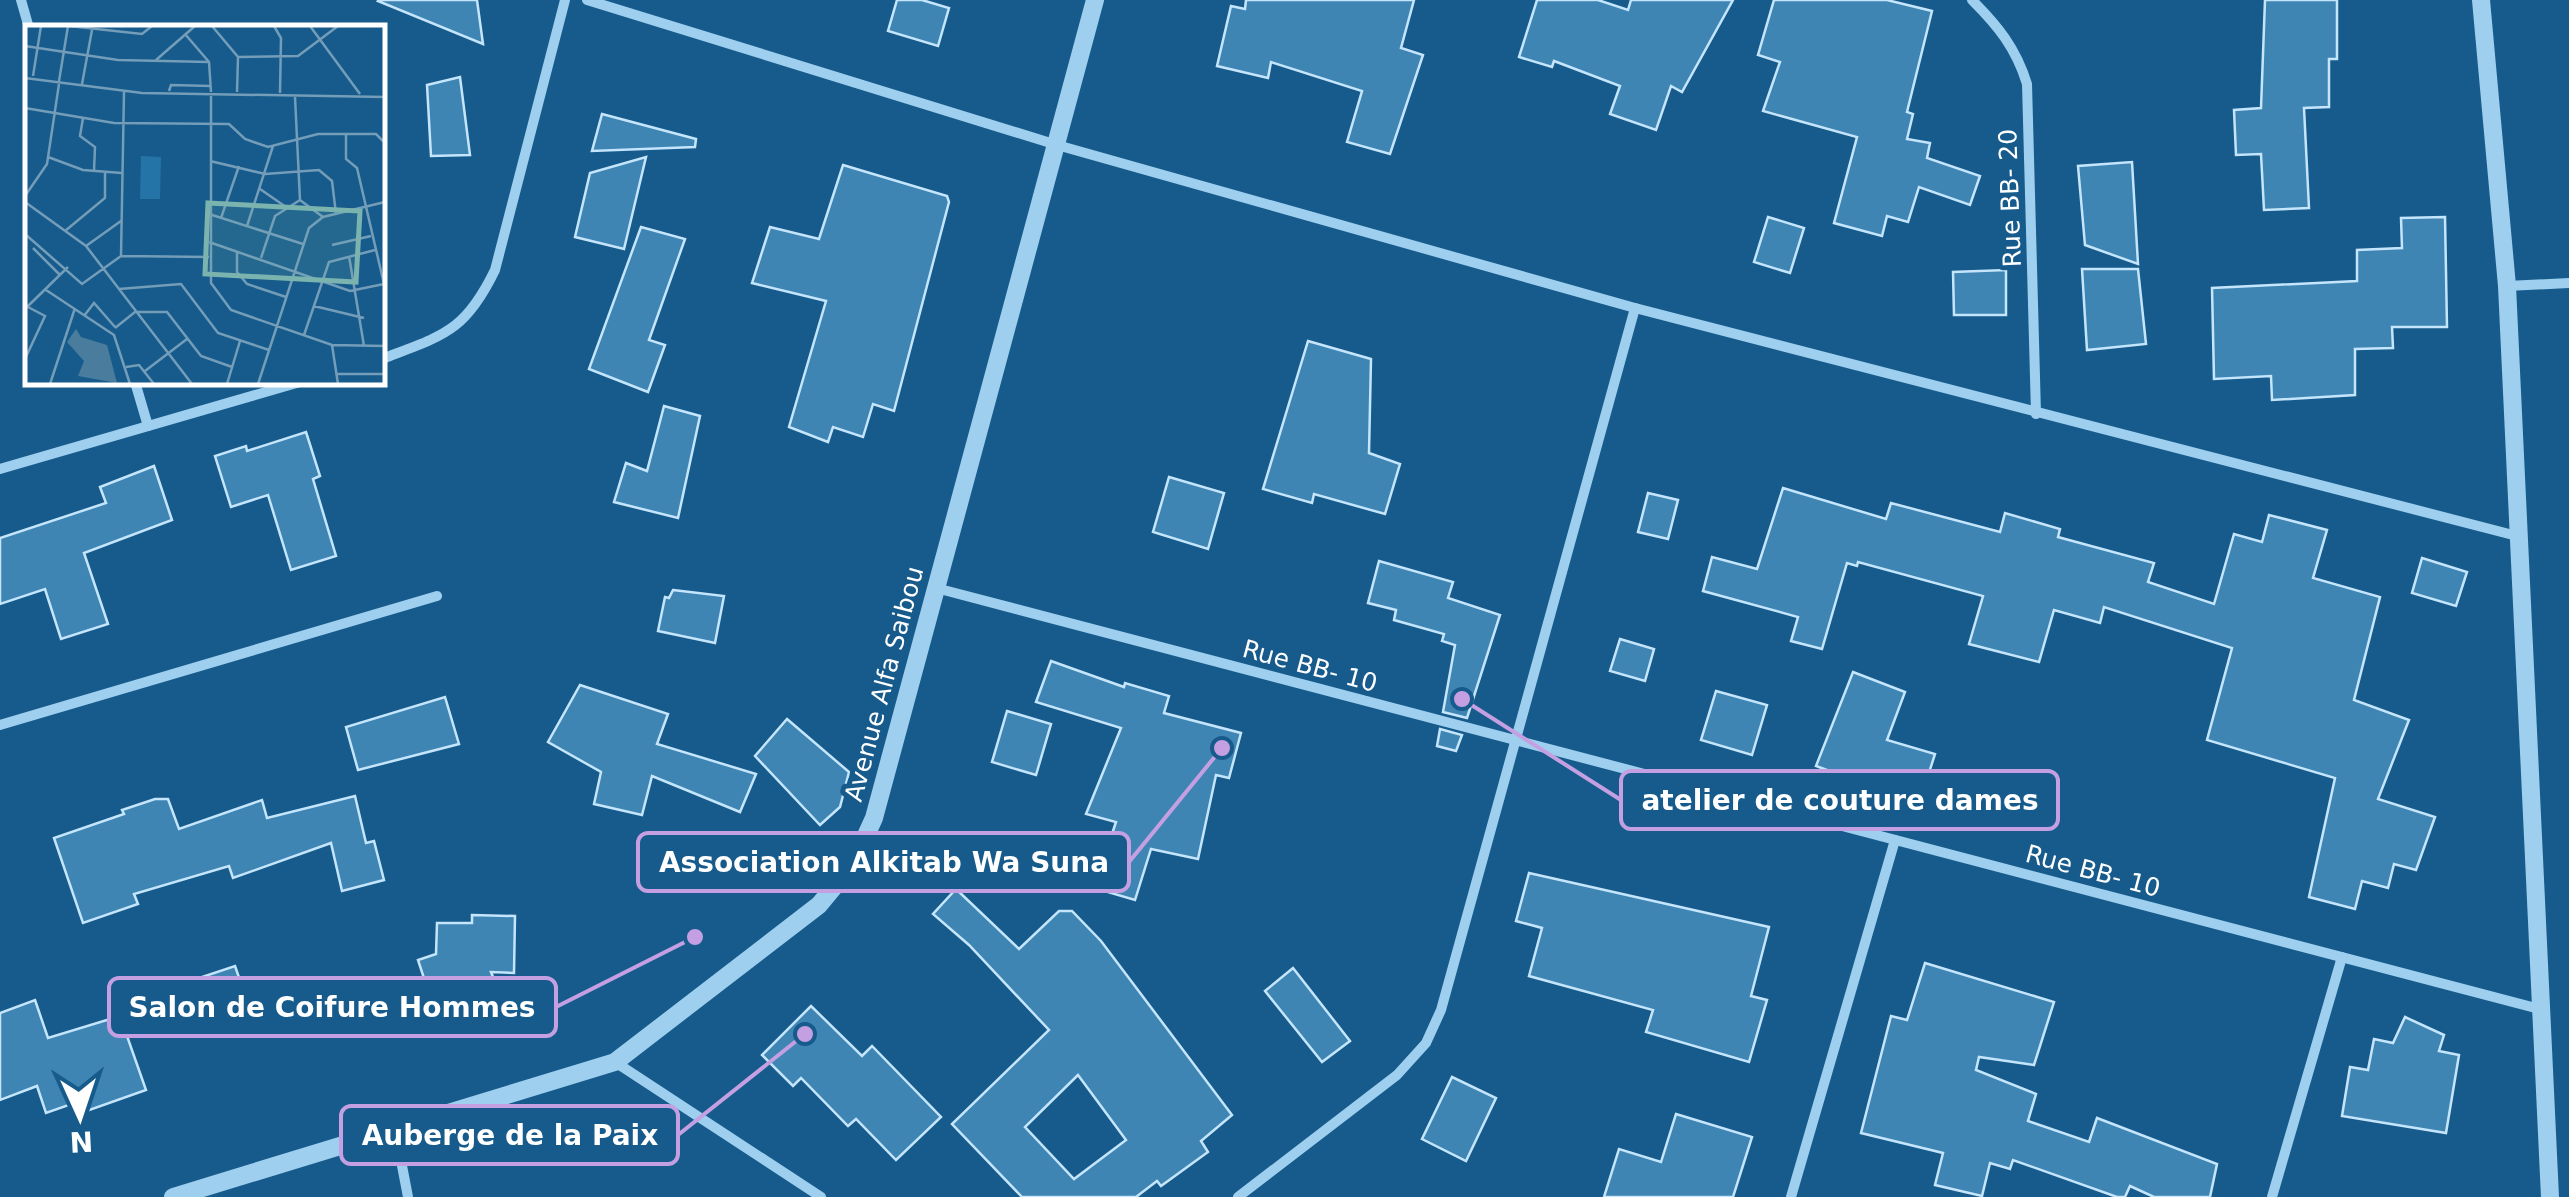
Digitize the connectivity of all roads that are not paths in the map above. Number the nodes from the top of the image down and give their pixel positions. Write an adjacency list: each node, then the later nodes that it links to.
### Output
1 (21, 0): 7 (street)
2 (565, 0): 12 (street)
3 (587, 0): 8 (street)
4 (1095, 0): 8 (street, Avenue Alfa Saibou)
5 (1972, 0): 15 (street, Rue BB- 20)
6 (2481, 0): 10 (street)
7 (28, 25)
8 (1057, 145): 11 (street); 19 (street, Avenue Alfa Saibou)
9 (2569, 284): 10 (street)
10 (2507, 286): 18 (street)
11 (1635, 308): 15 (street); 22 (street)
12 (385, 357)
13 (136, 385): 16 (street)
14 (290, 385): 16 (street)
15 (2036, 414): 18 (street)
16 (148, 426): 17 (street)
17 (0, 469)
18 (2518, 536): 25 (street)
19 (936, 588): 22 (street, Rue BB- 10); 26 (street, Avenue Alfa Saibou)
20 (437, 596): 21 (street)
21 (0, 725)
22 (1516, 740): 23 (street, Rue BB- 10); 28 (street)
23 (1896, 840): 24 (street, Rue BB- 10); 32 (street)
24 (2342, 957): 25 (street, Rue BB- 10); 33 (street)
25 (2544, 1010): 34 (street)
26 (615, 1062): 27 (street, Avenue Alfa Saibou); 31 (street)
27 (395, 1129): 29 (street, Avenue Alfa Saibou); 30 (street)
28 (1244, 1196)
29 (174, 1197)
30 (408, 1197)
31 (821, 1197)
32 (1791, 1197)
33 (2272, 1197)
34 (2550, 1197)

